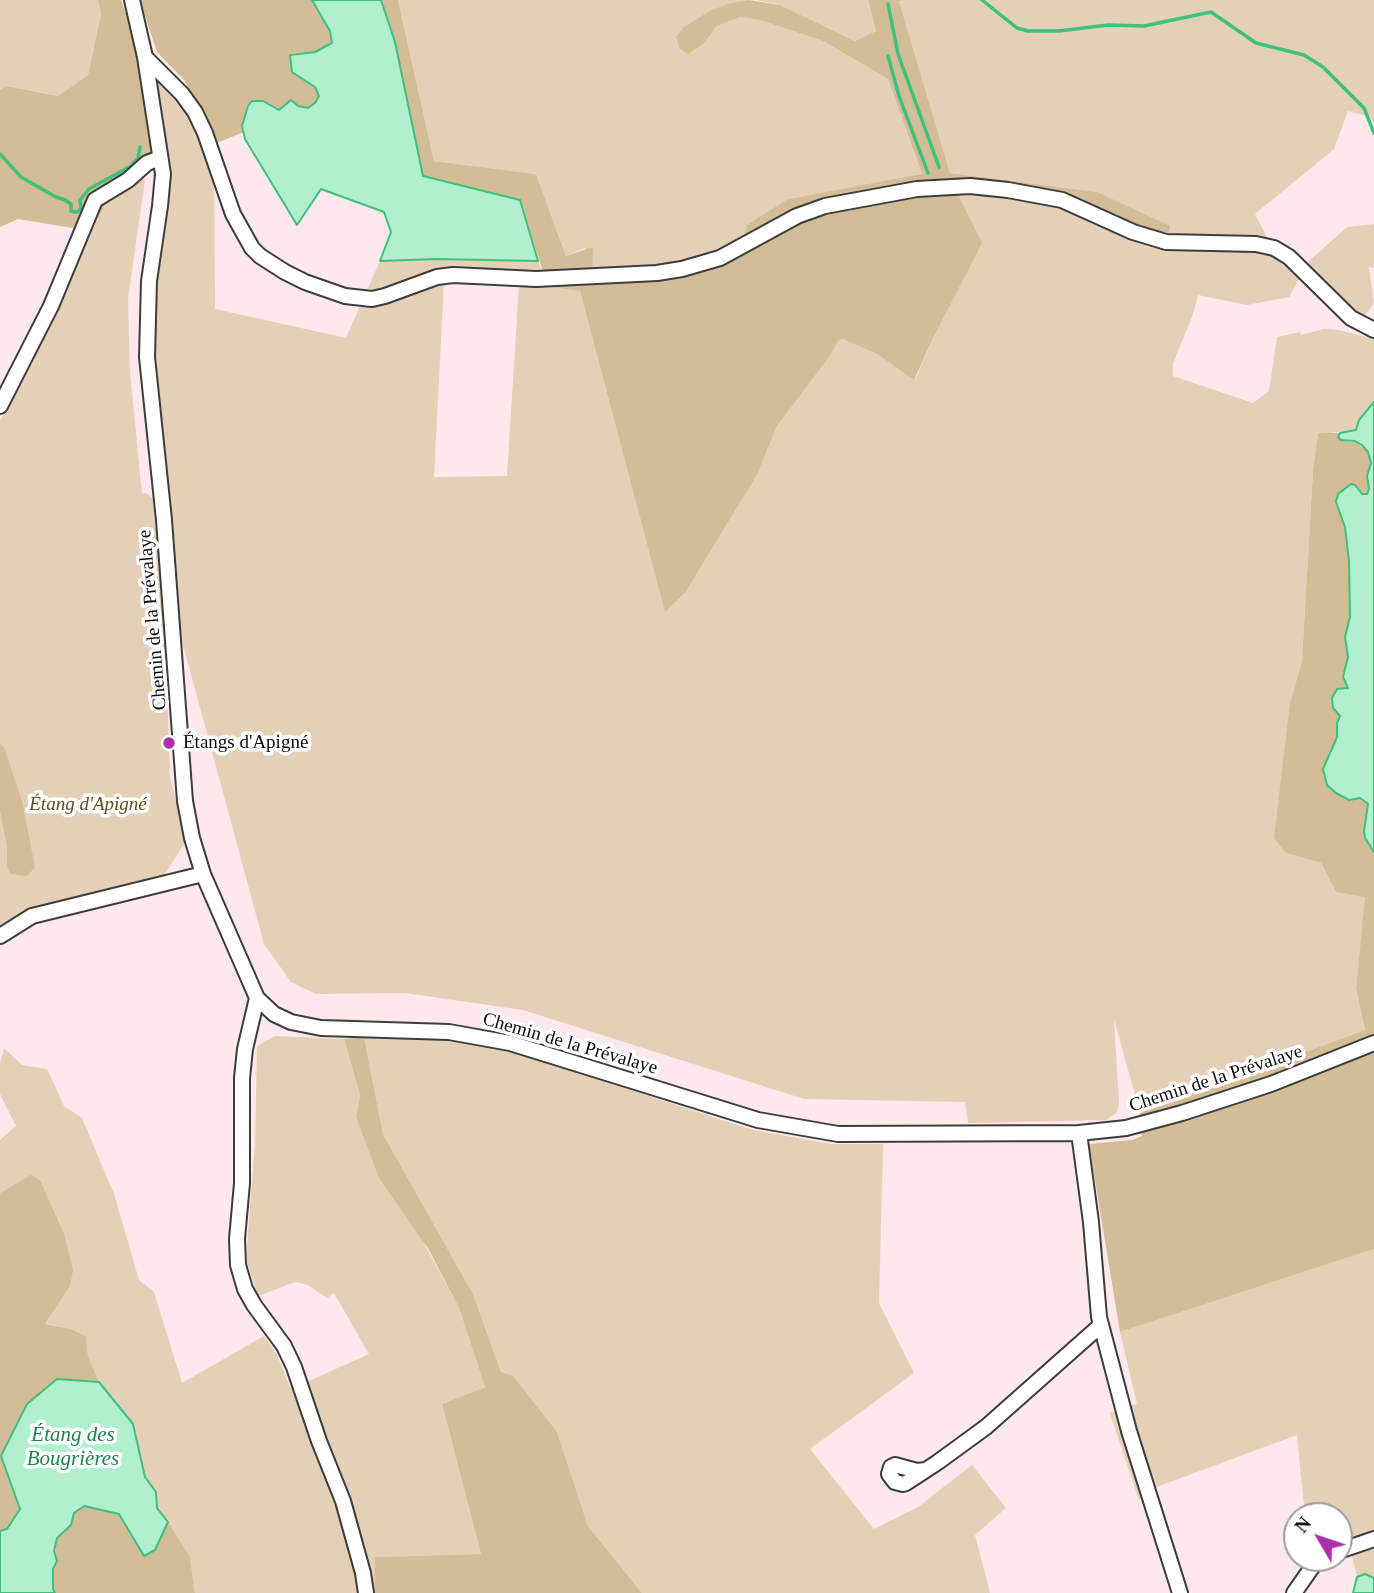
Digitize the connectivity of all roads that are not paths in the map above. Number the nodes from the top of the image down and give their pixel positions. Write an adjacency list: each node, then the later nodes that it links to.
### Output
1 (132, 0): 2 (street, Chemin de la Prévalaye)
2 (145, 57): 3 (street, Chemin de la Prévalaye); 4 (street)
3 (160, 158): 5 (street); 6 (street, Chemin de la Prévalaye)
4 (1374, 330)
5 (0, 406)
6 (203, 874): 7 (street); 8 (street, Chemin de la Prévalaye)
7 (0, 936)
8 (257, 998): 9 (street, Chemin de la Prévalaye); 10 (street)
9 (274, 1014): 10 (street); 12 (street, Chemin de la Prévalaye)
10 (252, 1029): 18 (street)
11 (1374, 1043): 12 (street, Chemin de la Prévalaye)
12 (1079, 1133): 13 (street)
13 (1101, 1325): 14 (street); 19 (street)
14 (926, 1470)
15 (1374, 1539): 16 (street)
16 (1353, 1546)
17 (1309, 1572): 20 (street)
18 (366, 1593)
19 (1180, 1593)
20 (1294, 1593)

